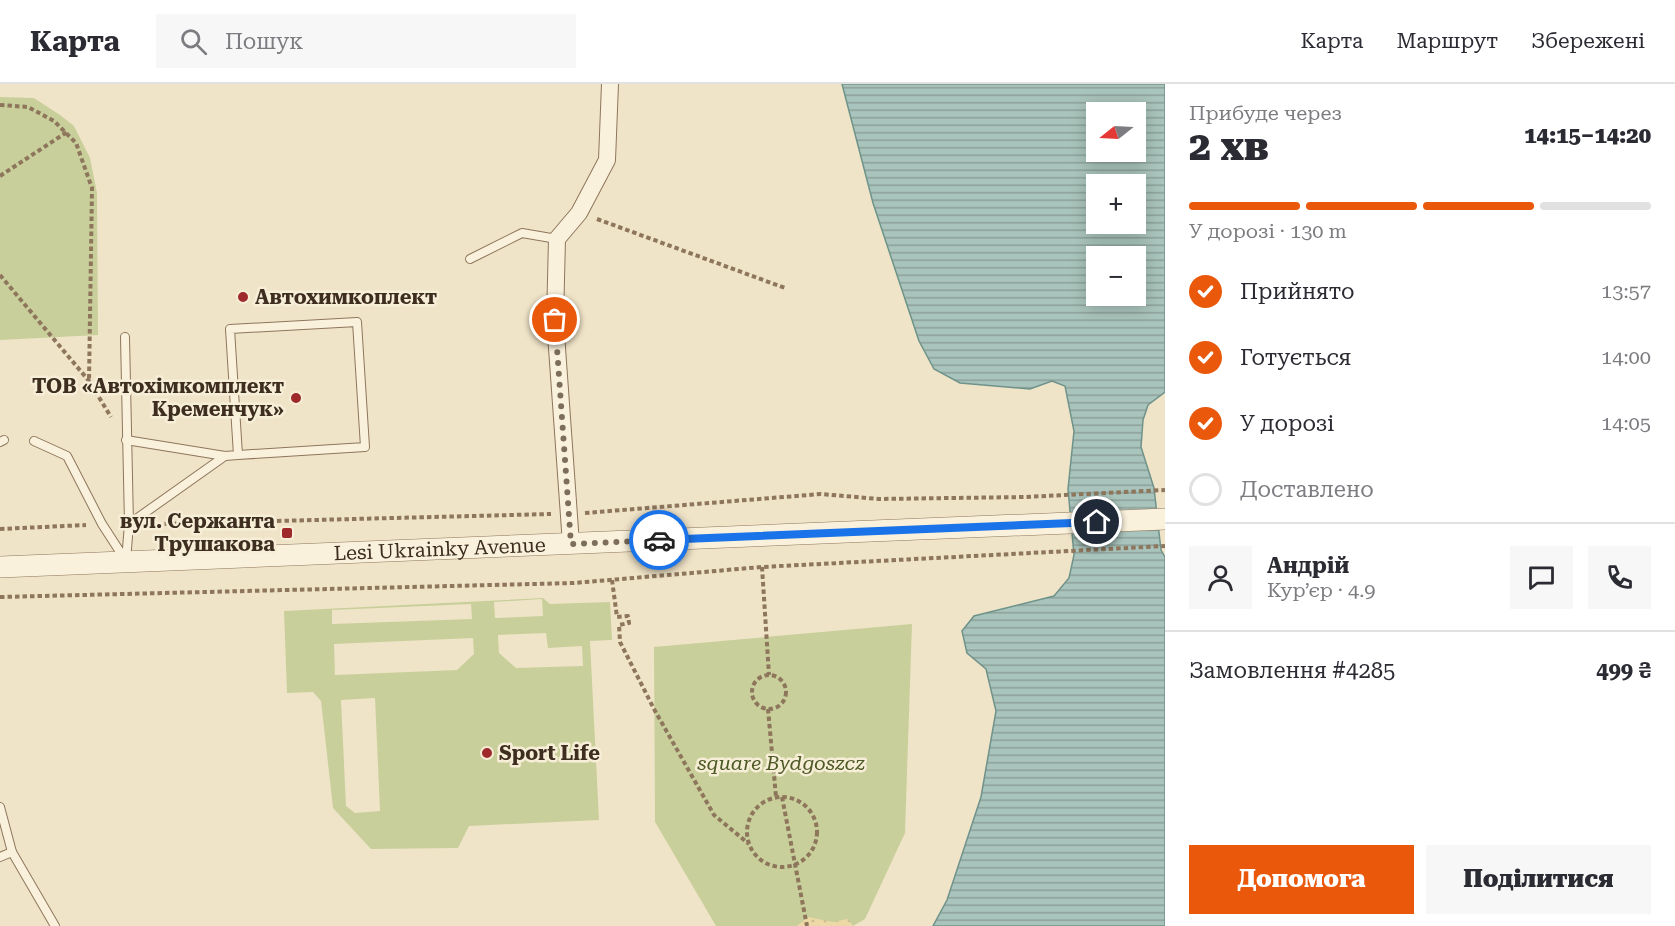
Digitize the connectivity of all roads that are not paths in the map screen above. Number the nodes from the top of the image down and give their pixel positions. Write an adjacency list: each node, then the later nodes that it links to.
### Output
1 (610, 84): 2 (street)
2 (557, 239): 3 (lane); 11 (street)
3 (470, 259)
4 (125, 337): 5 (lane)
5 (126, 440): 8 (lane); 10 (lane)
6 (34, 441): 12 (lane)
7 (238, 455): 7 (lane); 8 (lane)
8 (225, 456): 10 (lane)
9 (1165, 519): 11 (street, Lesi Ukrainky Avenue)
10 (129, 524): 12 (lane)
11 (571, 544): 12 (street, Lesi Ukrainky Avenue)
12 (126, 561): 13 (street, Lesi Ukrainky Avenue)
13 (0, 567)
14 (0, 807): 15 (lane)
15 (12, 852): 16 (lane); 17 (lane)
16 (0, 857)
17 (55, 926)

